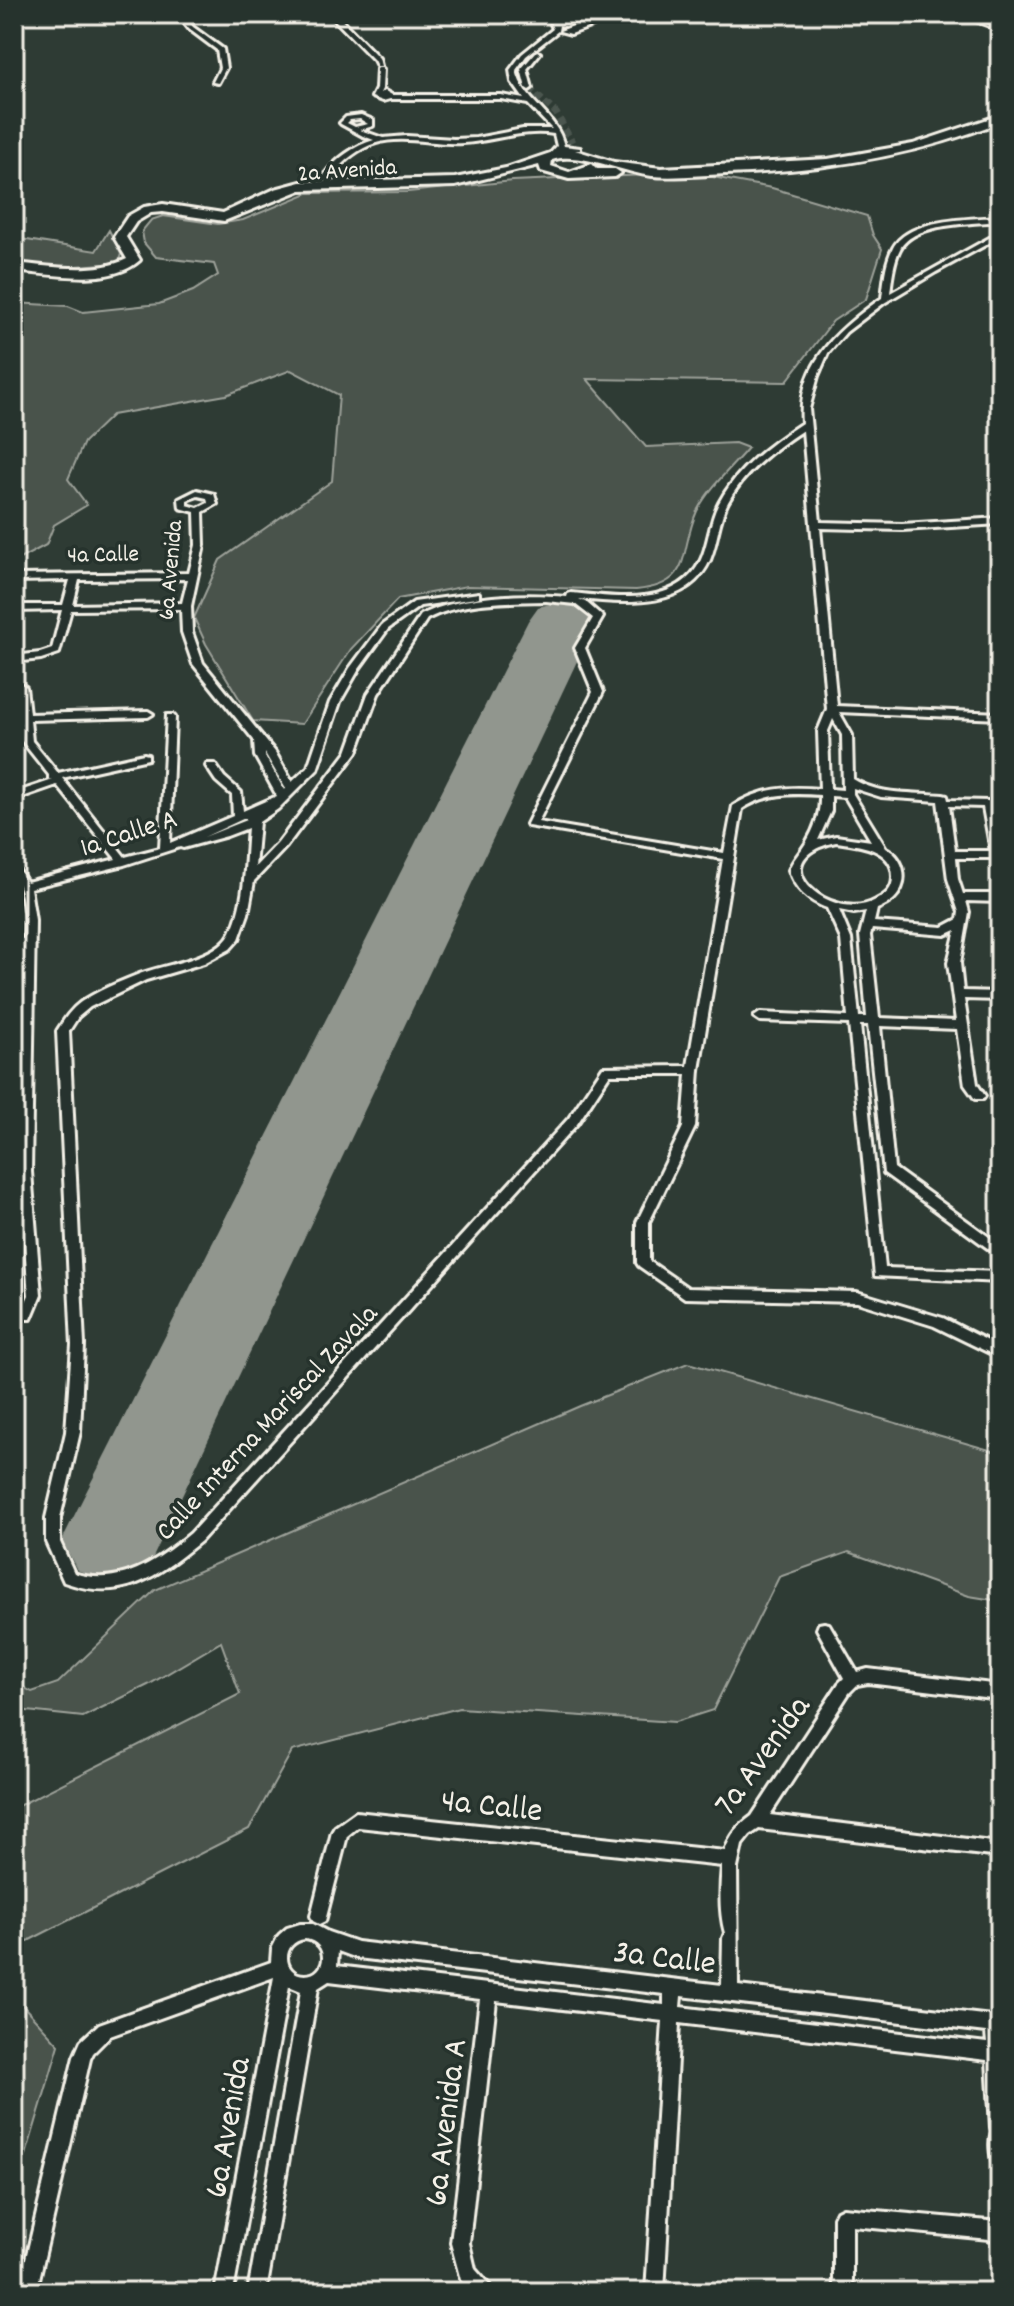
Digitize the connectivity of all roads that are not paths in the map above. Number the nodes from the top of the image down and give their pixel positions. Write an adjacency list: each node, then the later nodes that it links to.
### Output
1 (180, 14): 9 (street)
2 (332, 14): 8 (street)
3 (619, 14): 6 (highway)
4 (963, 14): 7 (highway)
5 (548, 15): 6 (street)
6 (567, 23): 10 (street); 12 (street)
7 (1000, 26)
8 (381, 67): 11 (street); 13 (street)
9 (216, 82)
10 (529, 88)
11 (389, 97): 12 (street); 13 (street)
12 (532, 103): 18 (street)
13 (374, 104): 14 (street); 16 (street)
14 (357, 117): 16 (street); 17 (street)
15 (1000, 118): 25 (main road)
16 (370, 124): 17 (street); 19 (street)
17 (353, 129): 19 (street)
18 (557, 132): 20 (street); 23 (street)
19 (368, 136): 20 (street); 22 (street)
20 (389, 139): 22 (street)
21 (572, 142): 24 (street)
22 (364, 146): 28 (street)
23 (552, 154): 24 (main road, 2a Avenida); 26 (main road); 28 (main road, 2a Avenida)
24 (583, 154): 25 (main road); 27 (main road)
25 (662, 172): 27 (main road)
26 (553, 173): 27 (main road); 31 (main road, 2a Avenida)
27 (582, 173)
28 (329, 184): 31 (main road, 2a Avenida)
29 (1000, 219): 32 (street)
30 (1000, 234): 32 (street)
31 (14, 269)
32 (885, 301): 33 (street)
33 (805, 425): 36 (street); 56 (street)
34 (199, 511): 37 (street, 6a Avenida)
35 (1000, 521): 36 (street)
36 (816, 525): 45 (street)
37 (193, 576): 39 (street, 4a Calle); 40 (street, 6a Avenida)
38 (14, 578): 39 (street, 4a Calle)
39 (75, 578): 41 (street)
40 (186, 606): 41 (street); 56 (street, 6a Avenida)
41 (68, 607): 42 (street); 43 (street)
42 (14, 608)
43 (14, 659)
44 (18, 688): 48 (street)
45 (832, 709): 47 (street); 55 (street); 57 (street)
46 (148, 714): 48 (street)
47 (1000, 716)
48 (23, 717): 50 (street)
49 (170, 717): 65 (street)
50 (27, 741): 51 (street); 54 (street)
51 (14, 743)
52 (144, 757): 54 (street)
53 (211, 766): 62 (street)
54 (55, 780): 59 (street); 69 (street)
55 (848, 780): 58 (street); 60 (street)
56 (287, 793): 62 (street, 1a Calle A)
57 (827, 793): 58 (street); 63 (street); 68 (street)
58 (848, 794): 64 (street)
59 (14, 797)
60 (943, 803): 61 (street); 66 (street)
61 (995, 812): 67 (street)
62 (245, 816): 65 (street, 1a Calle A); 71 (street)
63 (809, 848): 64 (street); 75 (street)
64 (881, 849): 76 (street)
65 (165, 850): 69 (street, 1a Calle A)
66 (950, 854): 67 (street); 73 (street)
67 (999, 856)
68 (729, 857): 71 (street); 87 (street)
69 (124, 862): 72 (street, 1a Calle A)
70 (14, 871): 72 (street)
71 (249, 880): 87 (street, Calle Interna Mariscal Zavala)
72 (24, 886): 80 (street)
73 (960, 897): 74 (street); 77 (street)
74 (1000, 898)
75 (832, 906): 76 (street); 84 (street)
76 (872, 907): 78 (street)
77 (963, 921): 78 (street); 81 (street)
78 (868, 925): 85 (street)
79 (14, 942): 80 (street)
80 (30, 943): 89 (street)
81 (958, 995): 82 (street); 86 (street)
82 (1000, 996)
83 (760, 1017): 84 (street)
84 (854, 1022): 85 (street); 91 (street)
85 (874, 1022): 86 (street); 90 (street)
86 (962, 1025): 88 (street)
87 (693, 1070): 93 (street)
88 (979, 1096)
89 (19, 1172): 92 (street)
90 (1000, 1252)
91 (1000, 1277)
92 (26, 1315)
93 (1000, 1353)
94 (824, 1629): 95 (street)
95 (853, 1680): 96 (street); 97 (street, 7a Avenida)
96 (1000, 1692)
97 (757, 1821): 98 (street); 99 (street, 7a Avenida)
98 (1000, 1850)
99 (729, 1859): 100 (street, 4a Calle); 106 (street, 7a Avenida)
100 (319, 1916)
101 (325, 1939): 102 (street); 103 (street); 104 (street, 3a Calle)
102 (281, 1970): 103 (street); 113 (street); 114 (street, 6a Avenida)
103 (318, 1977): 105 (street, 3a Calle); 115 (street, 6a Avenida)
104 (673, 1986): 106 (street, 3a Calle); 107 (street)
105 (489, 1992): 107 (street, 3a Calle); 116 (street, 6a Avenida A)
106 (730, 1993): 108 (street, 3a Calle)
107 (671, 2013): 109 (street, 3a Calle); 117 (street)
108 (997, 2025): 109 (street)
109 (998, 2053): 110 (street)
110 (999, 2131): 111 (street)
111 (1000, 2159)
112 (1000, 2231): 118 (street)
113 (27, 2292)
114 (224, 2292)
115 (257, 2292)
116 (484, 2292)
117 (655, 2292)
118 (843, 2292)

